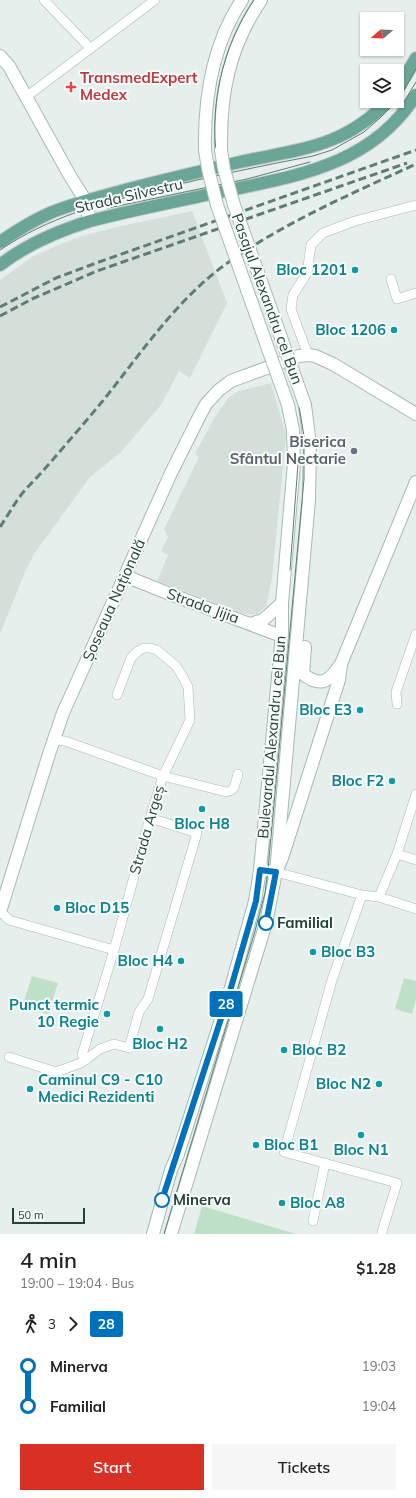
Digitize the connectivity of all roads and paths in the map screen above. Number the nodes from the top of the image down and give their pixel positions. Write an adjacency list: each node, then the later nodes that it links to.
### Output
1 (44, 0): 5 (street)
2 (154, 0): 5 (street)
3 (242, 0): 23 (main road, Pasajul Alexandru cel Bun, bridge)
4 (261, 0): 24 (main road, Pasajul Alexandru cel Bun, bridge)
5 (90, 48): 10 (street)
6 (0, 56): 10 (main road)
7 (416, 58): 8 (main road)
8 (404, 78)
9 (416, 95): 14 (main road, Strada Silvestru)
10 (26, 97): 12 (main road)
11 (381, 108): 12 (main road, Strada Silvestru)
12 (84, 201): 14 (main road); 15 (main road, Strada Silvestru)
13 (416, 205): 19 (street)
14 (90, 220): 16 (main road, Strada Silvestru)
15 (0, 242)
16 (0, 265)
17 (391, 279): 18 (street)
18 (416, 293)
19 (308, 355): 20 (main road); 22 (main road, Șoseaua Națională)
20 (416, 414)
21 (416, 482): 28 (main road, Bulevardul Alexandru cel Bun)
22 (125, 576): 25 (main road, Strada Jijia); 31 (main road, Șoseaua Națională)
23 (282, 603): 25 (main road); 26 (main road, Bulevardul Alexandru cel Bun)
24 (300, 606): 28 (main road); 39 (main road, Bulevardul Alexandru cel Bun)
25 (250, 624): 26 (main road, Strada Jijia)
26 (282, 634): 38 (main road, Bulevardul Alexandru cel Bun)
27 (416, 634): 30 (street)
28 (341, 664): 39 (main road, Bulevardul Alexandru cel Bun)
29 (117, 695): 33 (street)
30 (397, 704)
31 (54, 740): 33 (street, Strada Argeș); 43 (main road, Șoseaua Națională)
32 (238, 774): 33 (street)
33 (163, 776): 35 (street, Strada Argeș)
34 (416, 794): 36 (street)
35 (150, 818): 44 (street, Strada Argeș); 46 (street)
36 (397, 854): 37 (street); 41 (street)
37 (416, 860)
38 (260, 870): 39 (main road); 50 (main road, Bulevardul Alexandru cel Bun)
39 (276, 872): 40 (street); 51 (main road, Bulevardul Alexandru cel Bun)
40 (362, 895): 41 (street); 47 (street)
41 (379, 896): 42 (street)
42 (416, 909)
43 (0, 911): 44 (street)
44 (114, 950): 46 (street, Strada Argeș)
45 (8, 1057): 46 (street)
46 (86, 1060)
47 (325, 1163): 48 (street); 49 (street)
48 (313, 1221)
49 (382, 1232)
50 (153, 1234)
51 (171, 1234)

